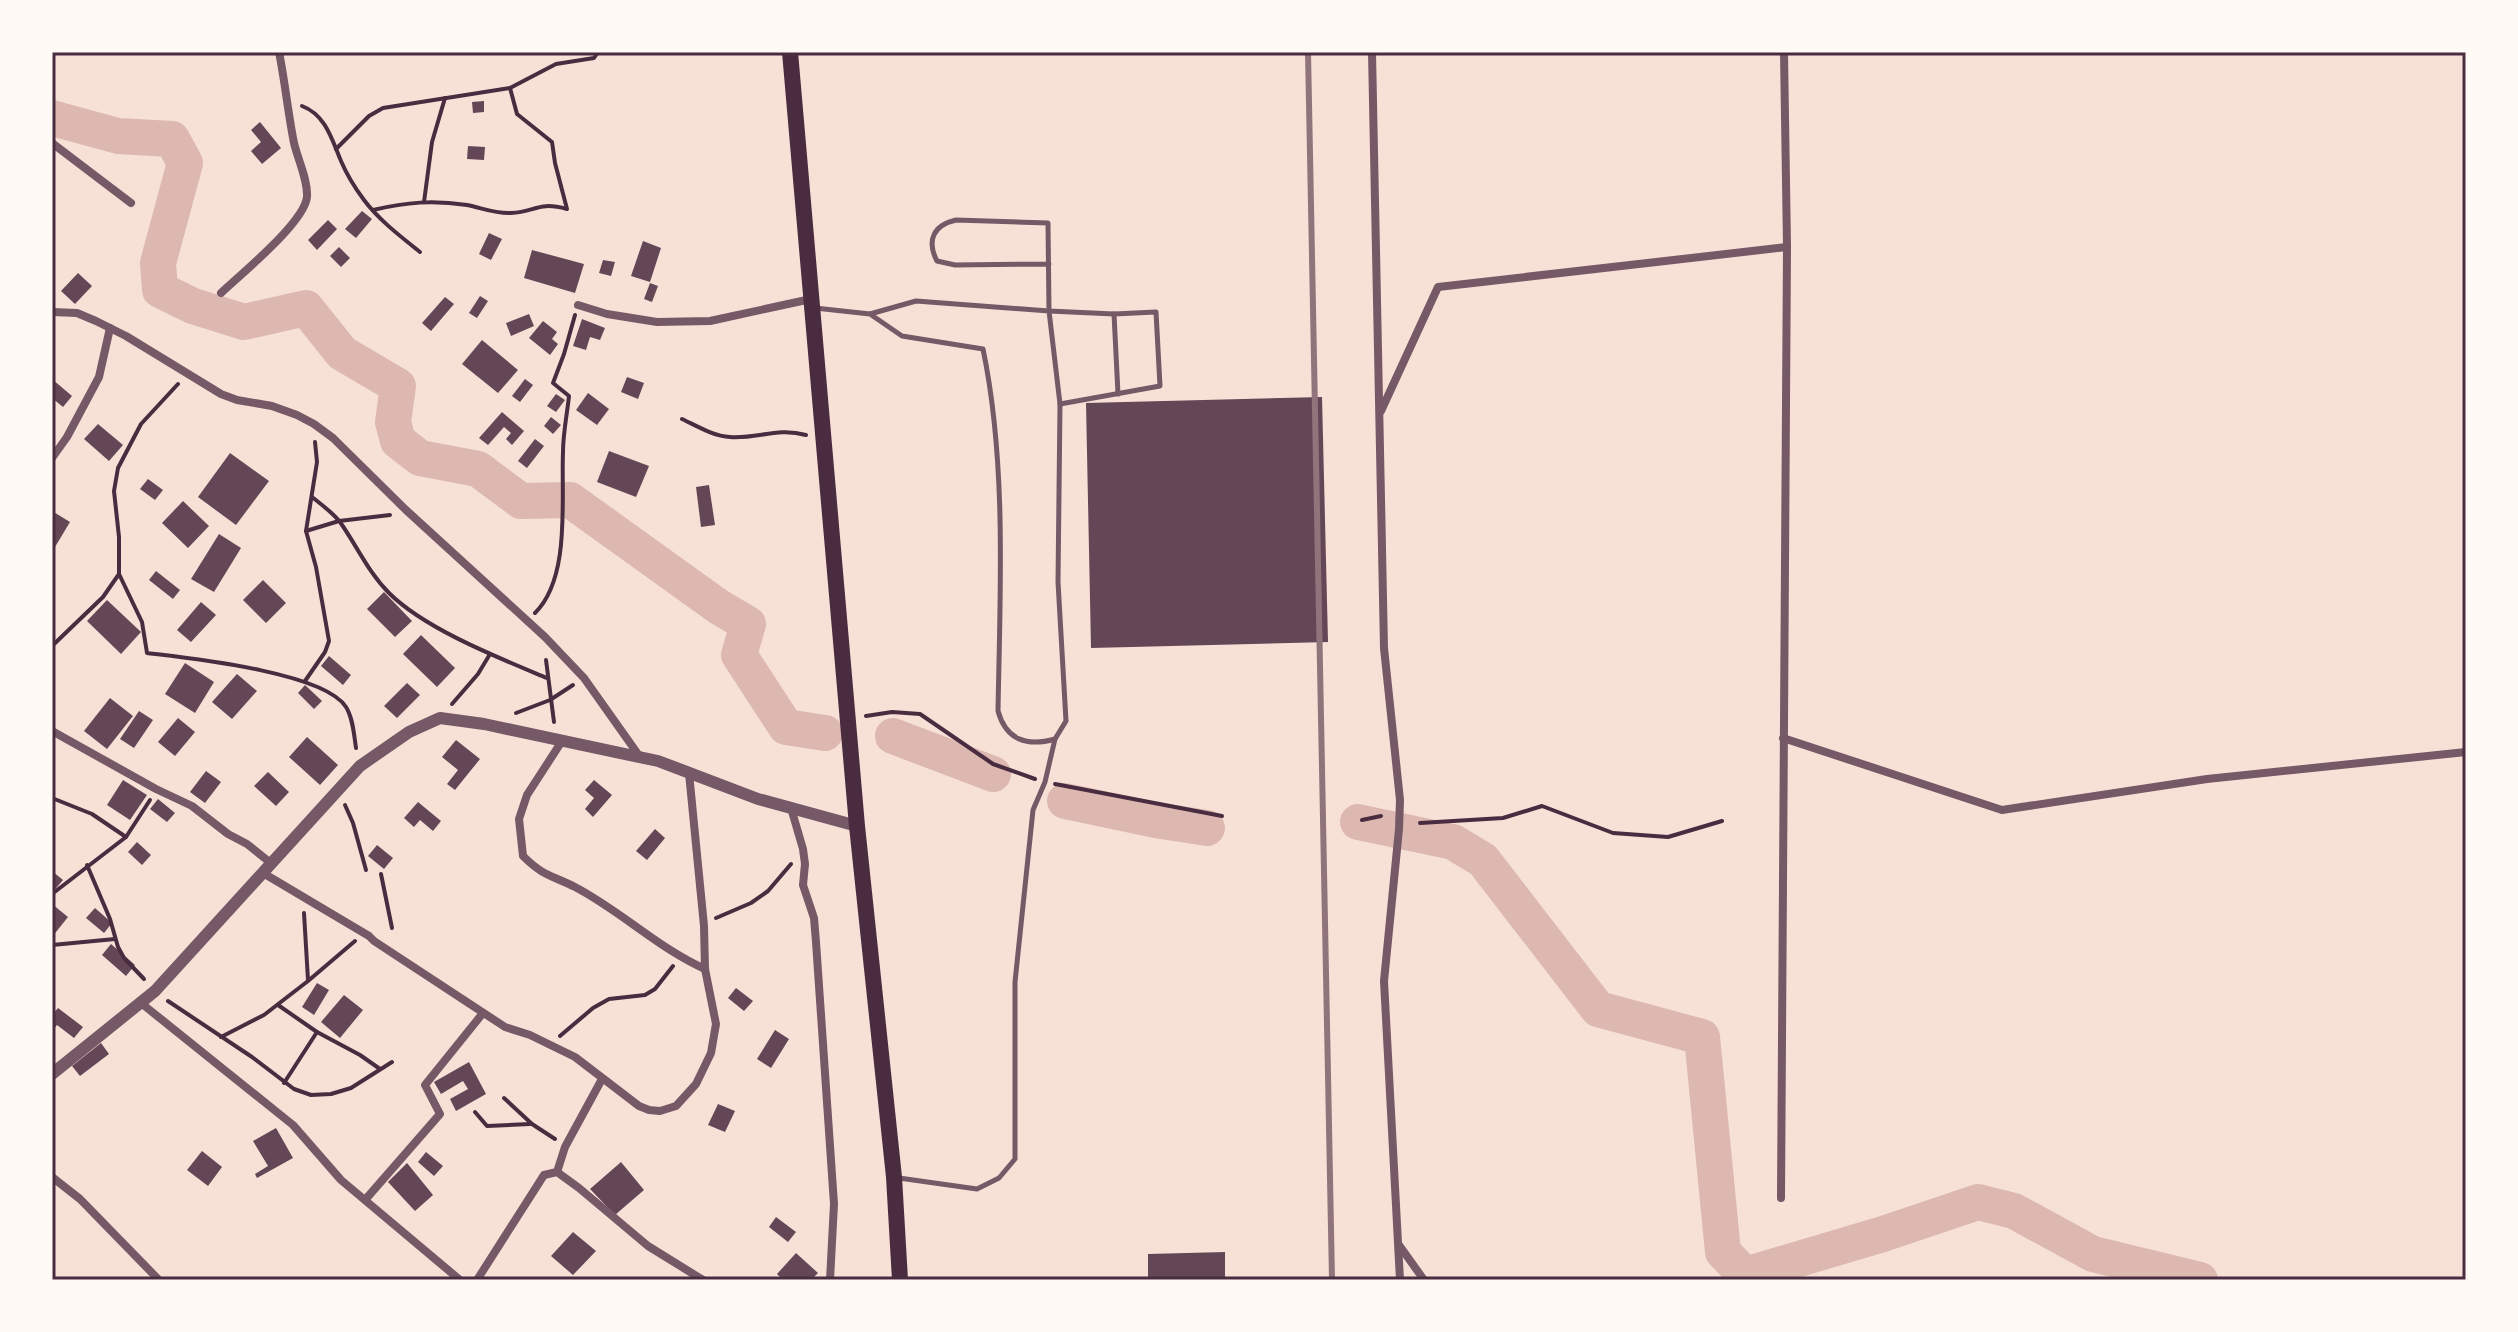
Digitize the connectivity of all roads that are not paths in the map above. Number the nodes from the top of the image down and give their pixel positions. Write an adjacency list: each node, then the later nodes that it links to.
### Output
1 (279, 52): 9 (street)
2 (790, 52): 10 (highway)
3 (1372, 52): 19 (street)
4 (1784, 52): 7 (street)
5 (52, 143): 6 (street)
6 (131, 203)
7 (1787, 247): 19 (street); 22 (street)
8 (1049, 264): 8 (lane); 12 (lane)
9 (221, 293)
10 (811, 304): 11 (street); 14 (lane); 29 (highway)
11 (578, 305)
12 (1049, 311): 14 (lane); 15 (lane); 18 (lane)
13 (52, 312): 16 (street)
14 (870, 314): 23 (lane)
15 (1114, 314): 17 (lane); 17 (lane)
16 (110, 328): 20 (street); 26 (street)
17 (1118, 394): 18 (lane)
18 (1060, 404): 23 (lane)
19 (1379, 415): 41 (street)
20 (52, 458)
21 (52, 731): 30 (street)
22 (1783, 738): 25 (street); 39 (street)
23 (1055, 739): 38 (lane)
24 (559, 740): 26 (street); 30 (street); 31 (street)
25 (2466, 752)
26 (640, 757): 27 (street)
27 (689, 773): 28 (street); 31 (street)
28 (791, 808): 29 (street); 46 (street)
29 (857, 826): 38 (highway)
30 (268, 868): 32 (street); 33 (street)
31 (705, 969): 35 (street)
32 (141, 1003): 34 (street); 40 (street)
33 (483, 1013): 35 (street); 40 (street)
34 (52, 1074)
35 (602, 1079): 36 (street)
36 (557, 1172): 44 (street); 45 (street)
37 (52, 1177): 42 (street)
38 (894, 1177): 47 (highway)
39 (1781, 1198)
40 (365, 1200): 43 (street)
41 (1399, 1244): 48 (street); 49 (street)
42 (159, 1280)
43 (460, 1280)
44 (477, 1280)
45 (703, 1280)
46 (830, 1280)
47 (900, 1280)
48 (1400, 1280)
49 (1424, 1280)

